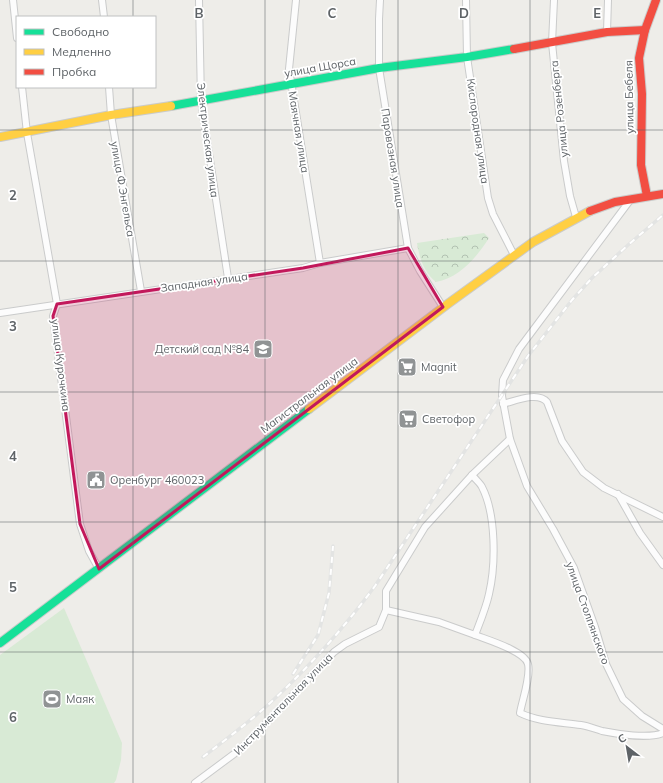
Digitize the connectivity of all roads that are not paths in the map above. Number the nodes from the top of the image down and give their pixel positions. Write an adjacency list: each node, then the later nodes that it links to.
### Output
1 (13, 0): 11 (street)
2 (102, 0): 10 (street)
3 (199, 0): 20 (street, Электрическая улица)
4 (296, 0): 17 (street, Маячная улица)
5 (380, 0): 16 (street, Паровозная улица)
6 (466, 0): 15 (street, Кислородная улица)
7 (554, 0): 14 (street, улица Розенберга)
8 (608, 0): 13 (street)
9 (656, 0): 12 (street, улица Бебеля)
10 (104, 16)
11 (16, 28)
12 (645, 30): 13 (street, улица Щорса); 25 (street, улица Бебеля)
13 (607, 32): 14 (street, улица Щорса)
14 (552, 43): 15 (street, улица Щорса); 27 (street, улица Розенберга)
15 (467, 57): 16 (street, улица Щорса); 29 (street, Кислородная улица)
16 (379, 68): 17 (street, улица Щорса); 28 (street, Паровозная улица)
17 (292, 83): 20 (street, улица Щорса); 30 (street, Маячная улица)
18 (22, 88): 22 (street, улица Курочкина)
19 (108, 88): 21 (street, улица Ф.Энгельса)
20 (201, 101): 21 (street, улица Щорса); 31 (street, Электрическая улица)
21 (110, 115): 22 (street, улица Щорса); 32 (street, улица Ф.Энгельса)
22 (27, 133): 23 (street, улица Щорса); 33 (street, улица Курочкина)
23 (0, 138)
24 (663, 194): 25 (street, Магистральная улица)
25 (647, 196): 26 (street, Магистральная улица)
26 (631, 199): 27 (street, Магистральная улица); 36 (street, улица Столпянского)
27 (576, 217): 29 (street, Магистральная улица)
28 (408, 248): 30 (street, Западная улица); 34 (street, Паровозная улица)
29 (514, 255): 34 (street, Магистральная улица)
30 (320, 263): 31 (street, Западная улица)
31 (228, 278): 32 (street, Западная улица)
32 (141, 292): 33 (street, Западная улица)
33 (57, 304): 35 (street, Западная улица); 42 (street, улица Курочкина)
34 (443, 307): 42 (street, Магистральная улица)
35 (0, 313)
36 (503, 404): 37 (street, улица Столпянского); 39 (street)
37 (510, 439): 38 (street, Инструментальная улица); 46 (street, улица Столпянского)
38 (472, 475): 43 (street, Инструментальная улица); 44 (street)
39 (618, 494): 40 (street); 41 (street)
40 (663, 517)
41 (663, 565)
42 (99, 568): 45 (street, Магистральная улица)
43 (386, 610): 44 (street); 48 (street, Инструментальная улица)
44 (475, 635): 47 (street)
45 (0, 643)
46 (663, 729)
47 (663, 733)
48 (195, 783)

